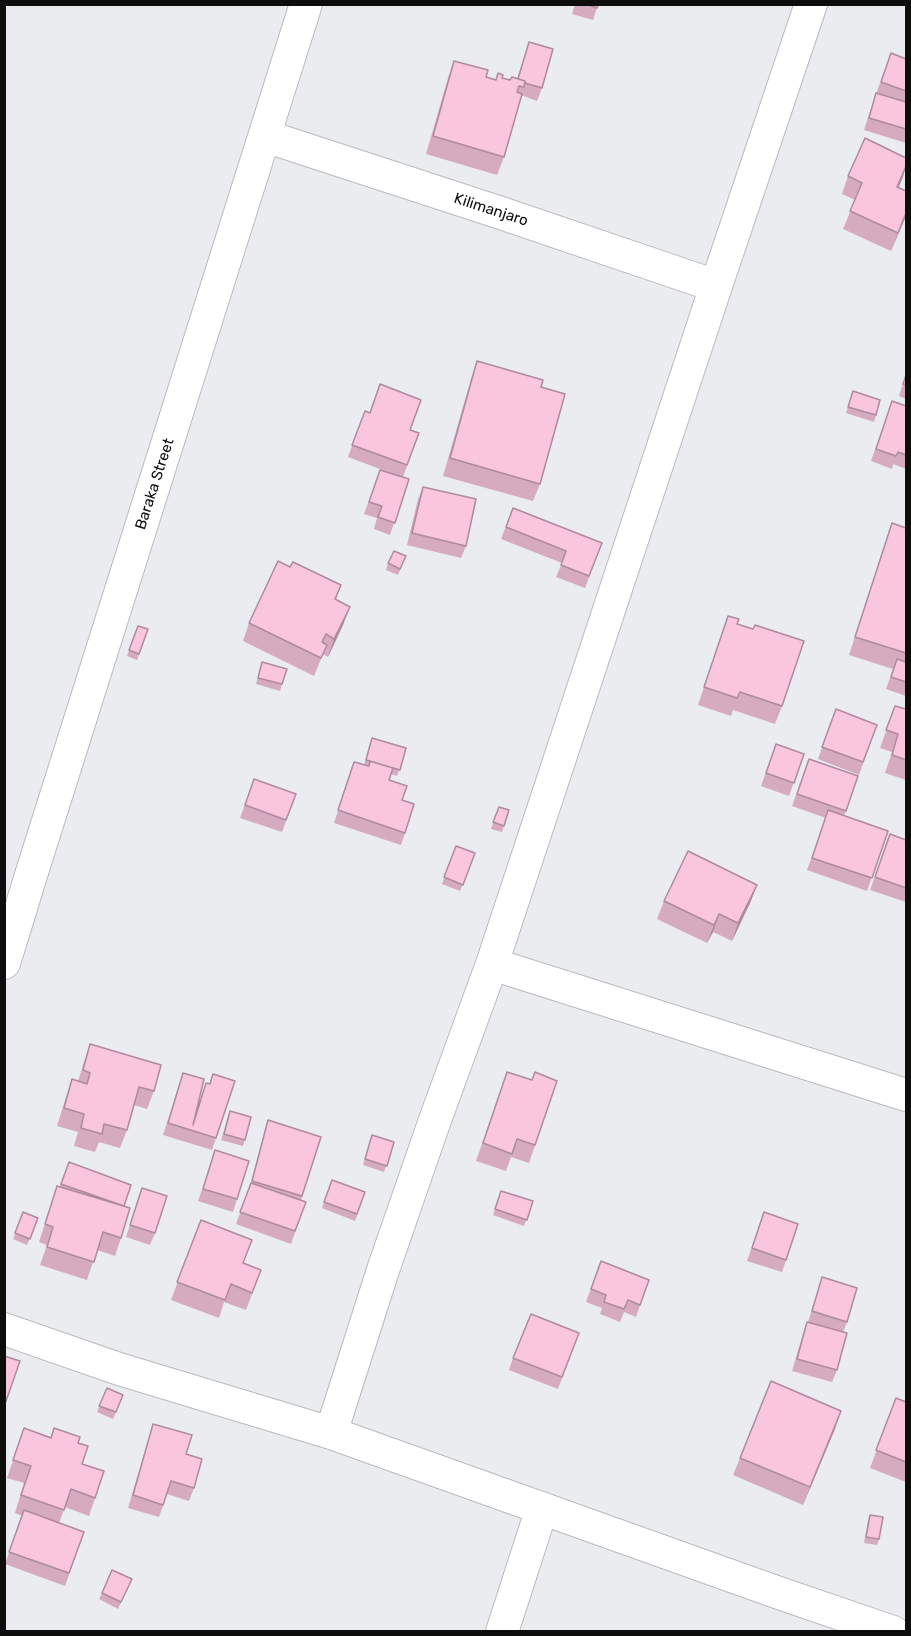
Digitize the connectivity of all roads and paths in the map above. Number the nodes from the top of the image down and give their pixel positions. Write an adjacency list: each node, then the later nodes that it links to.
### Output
1 (306, 4): 3 (street, Baraka Street)
2 (811, 4): 4 (street)
3 (265, 136): 4 (street, Kilimanjaro); 5 (street, Baraka Street)
4 (716, 286): 6 (street)
5 (4, 963)
6 (492, 964): 7 (street); 9 (street)
7 (906, 1095)
8 (4, 1329): 9 (street)
9 (331, 1433): 10 (street)
10 (542, 1508): 11 (street); 12 (street)
11 (502, 1632)
12 (893, 1632)

